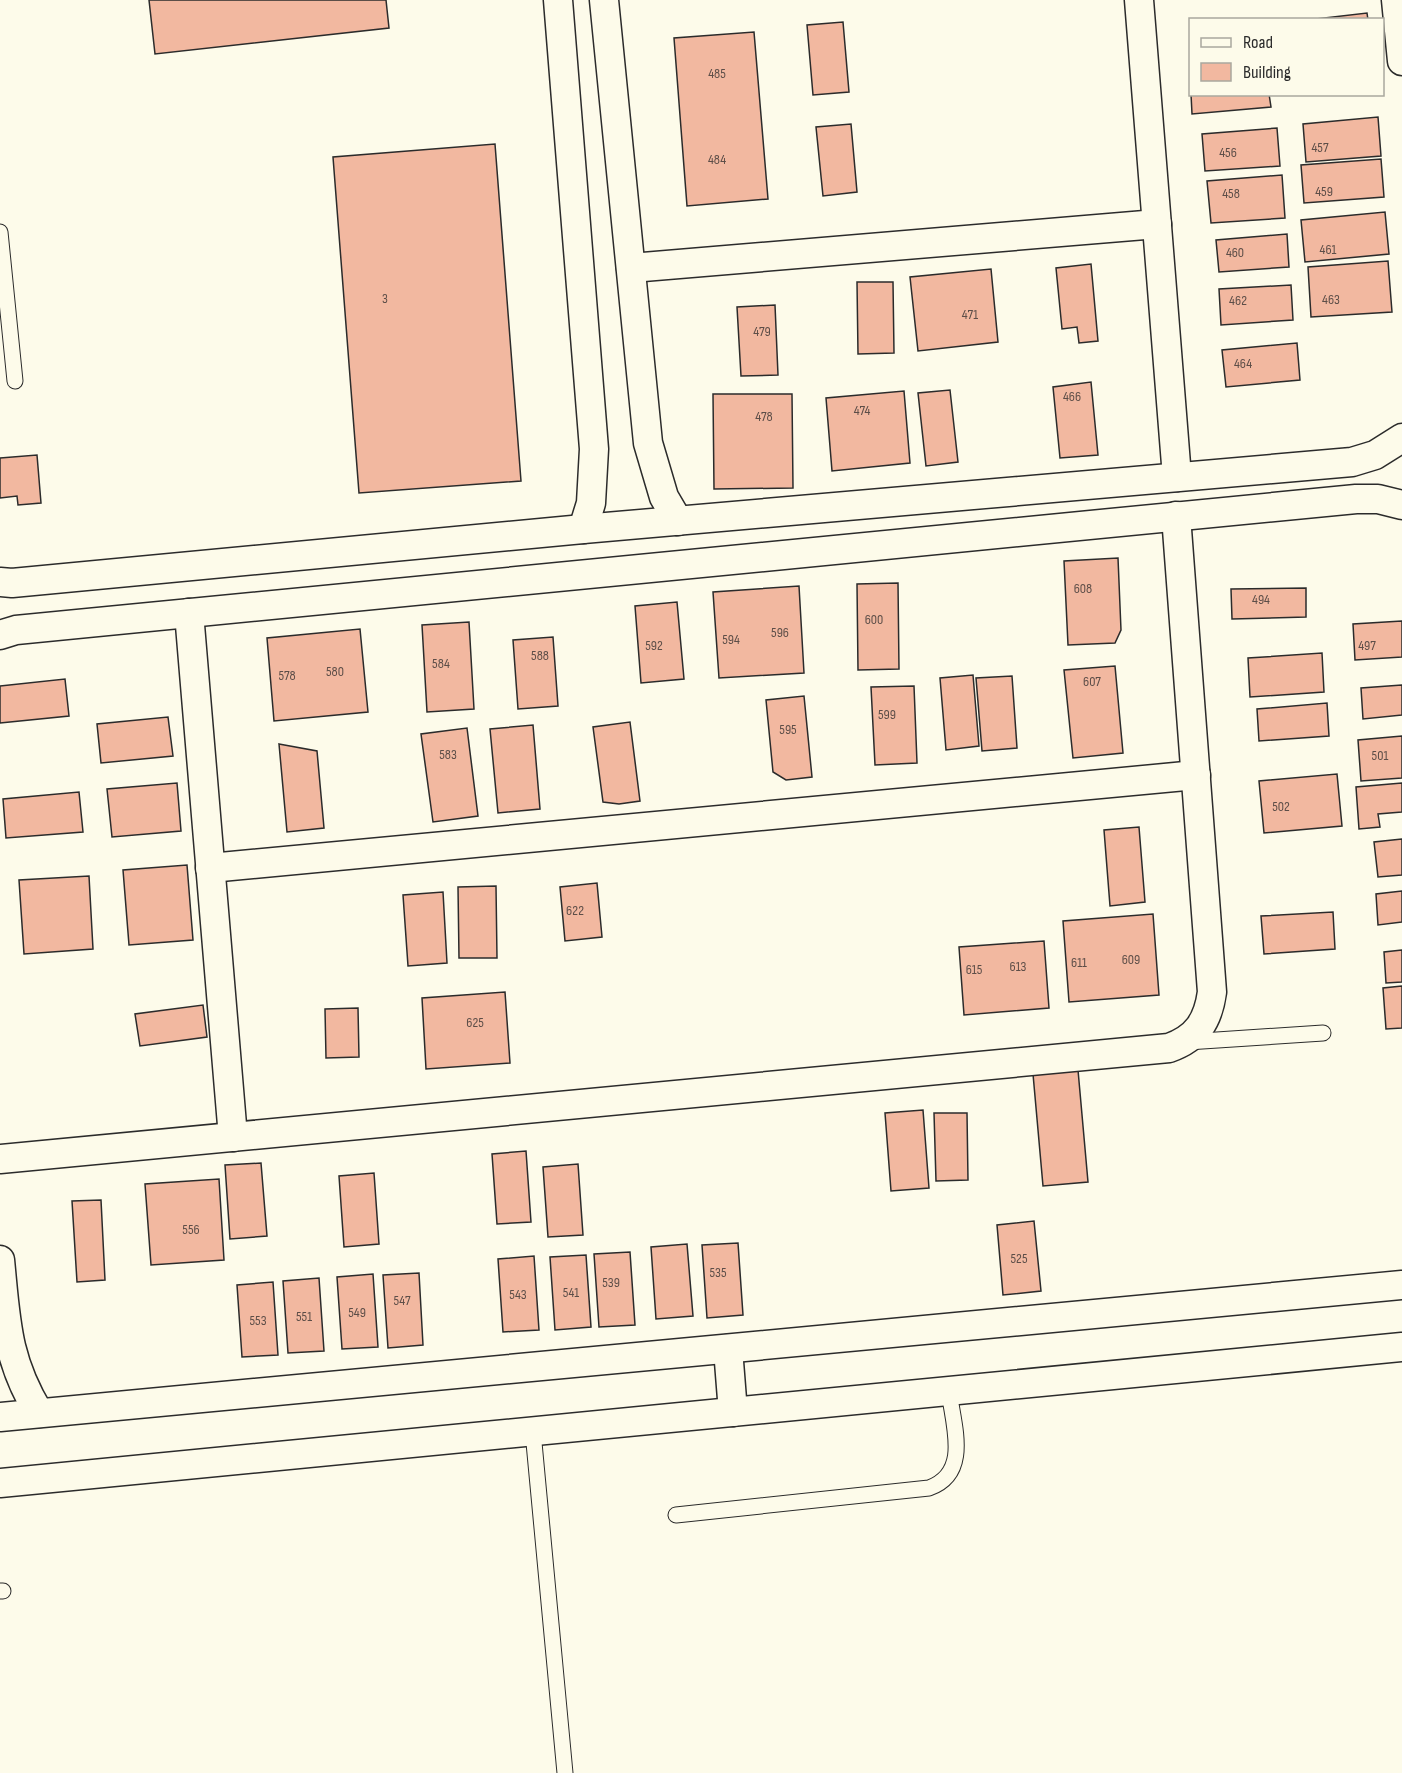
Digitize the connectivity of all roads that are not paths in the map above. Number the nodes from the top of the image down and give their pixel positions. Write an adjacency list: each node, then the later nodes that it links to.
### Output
1 (558, 0): 18 (street)
2 (604, 0): 8 (street)
3 (1139, 0): 6 (street)
4 (1396, 0): 5 (street)
5 (1402, 61)
6 (1157, 224): 8 (street); 13 (street)
7 (0, 232): 9 (lane)
8 (631, 268): 17 (street)
9 (2, 272): 10 (lane)
10 (15, 381)
11 (1402, 438): 12 (street)
12 (1352, 462): 13 (street); 14 (street)
13 (1177, 477): 17 (street)
14 (1356, 499): 15 (street); 16 (street)
15 (1402, 505)
16 (1176, 516): 20 (street); 22 (street)
17 (678, 521): 18 (street)
18 (583, 529): 19 (street)
19 (6, 583): 21 (street)
20 (189, 613): 21 (street); 23 (street)
21 (8, 632)
22 (1196, 776): 23 (street); 25 (street)
23 (210, 867): 26 (street)
24 (1323, 1034): 25 (lane)
25 (1184, 1042): 26 (street)
26 (233, 1137): 27 (street)
27 (0, 1159)
28 (0, 1260): 30 (street)
29 (1402, 1285): 32 (street)
30 (4, 1328): 34 (street)
31 (1402, 1347): 33 (street)
32 (728, 1349): 34 (street); 35 (street)
33 (949, 1391): 35 (street); 39 (lane)
34 (39, 1413): 36 (street)
35 (733, 1413): 37 (street)
36 (0, 1417)
37 (533, 1432): 38 (street); 40 (lane)
38 (0, 1483)
39 (676, 1515)
40 (565, 1773)

